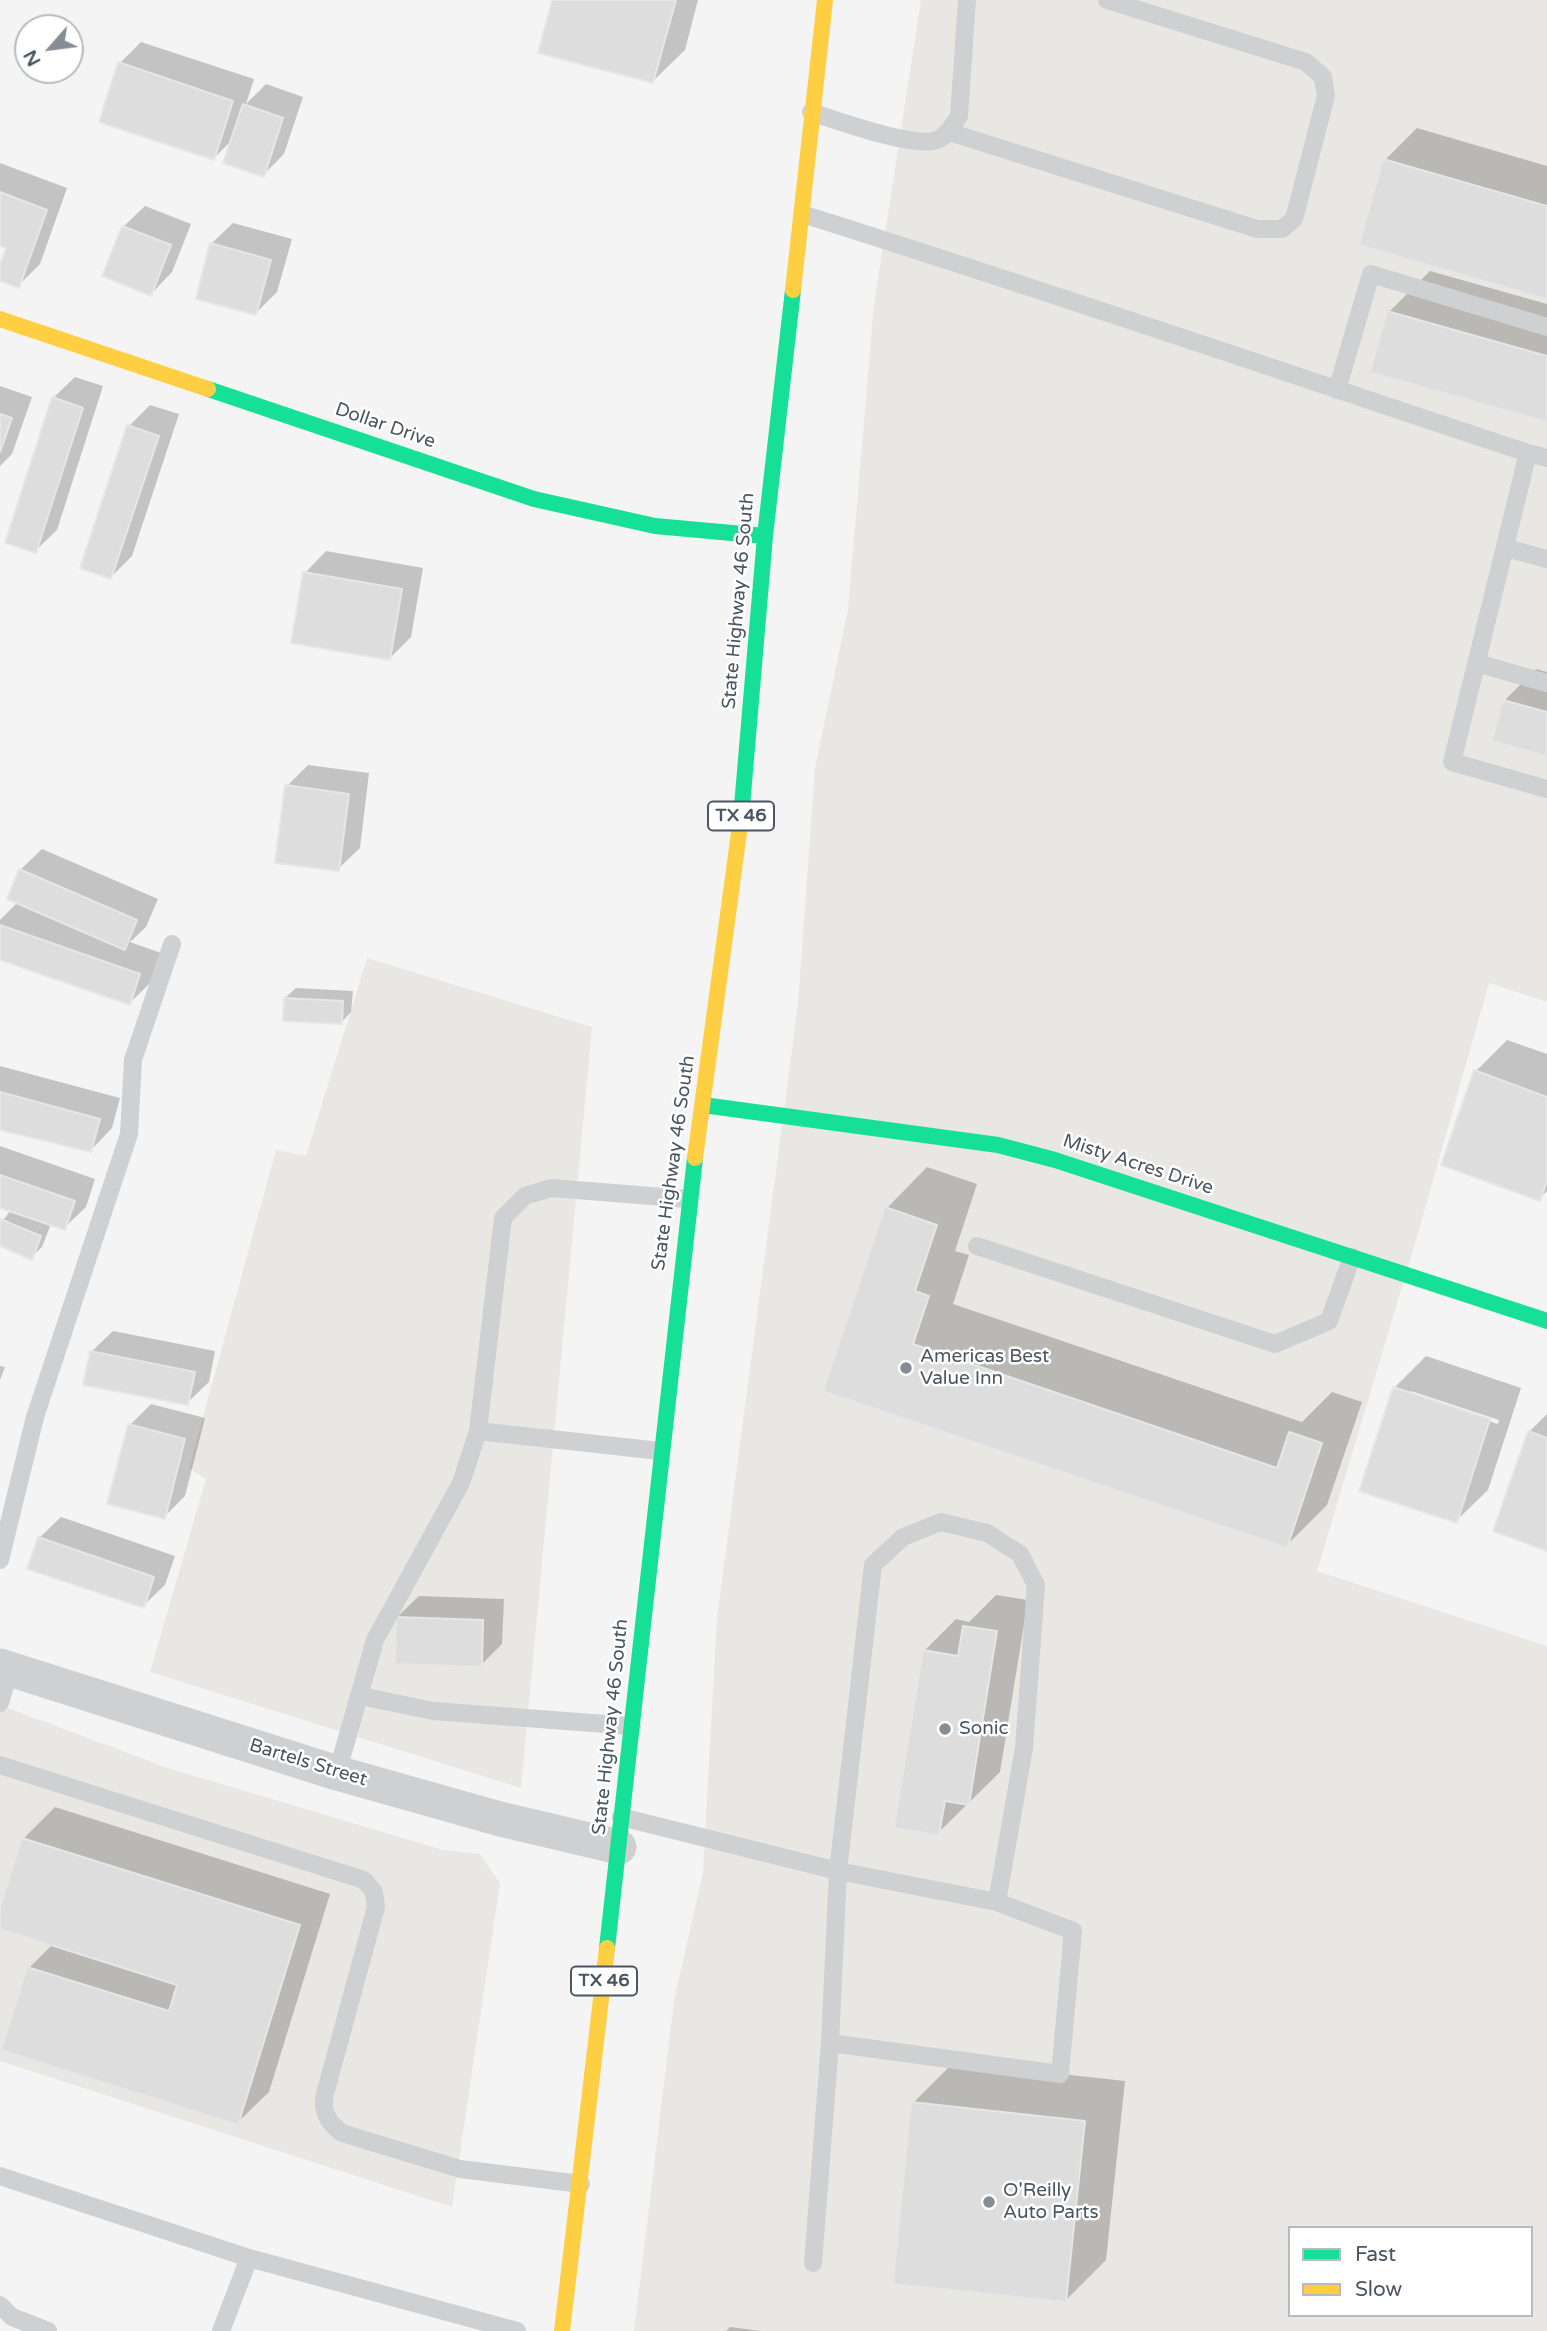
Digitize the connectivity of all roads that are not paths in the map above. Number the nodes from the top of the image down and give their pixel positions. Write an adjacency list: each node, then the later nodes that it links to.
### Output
1 (825, 0): 4 (main road, State Highway 46 South / TX 46)
2 (967, 0): 5 (lane)
3 (1107, 0): 5 (lane)
4 (811, 112): 5 (lane); 6 (main road, State Highway 46 South / TX 46)
5 (949, 131)
6 (802, 214): 9 (lane); 12 (main road, State Highway 46 South / TX 46)
7 (0, 319): 12 (main road, Dollar Drive)
8 (1547, 327): 9 (lane)
9 (1337, 390): 10 (lane)
10 (1528, 453): 11 (lane); 13 (lane)
11 (1547, 458)
12 (765, 536): 19 (main road, State Highway 46 South / TX 46)
13 (1506, 548): 14 (lane); 15 (lane)
14 (1547, 559)
15 (1477, 663): 16 (lane); 17 (lane)
16 (1547, 683)
17 (1547, 789)
18 (172, 944): 26 (lane)
19 (703, 1105): 20 (main road, State Highway 46 South / TX 46); 22 (main road, Misty Acres Drive)
20 (689, 1199): 24 (lane); 25 (main road, State Highway 46 South / TX 46)
21 (977, 1246): 22 (lane)
22 (1352, 1257): 23 (main road, Misty Acres Drive)
23 (1547, 1321)
24 (478, 1431): 25 (lane); 28 (lane)
25 (660, 1451): 30 (main road, State Highway 46 South / TX 46)
26 (0, 1560)
27 (5, 1667): 29 (lane); 32 (street, Bartels Street)
28 (361, 1696): 30 (lane); 32 (lane)
29 (0, 1703)
30 (632, 1726): 33 (main road, State Highway 46 South / TX 46)
31 (0, 1765): 38 (lane)
32 (337, 1773): 33 (street, Bartels Street)
33 (620, 1832): 34 (lane); 38 (main road, State Highway 46 South / TX 46)
34 (838, 1871): 35 (lane); 35 (lane); 36 (lane)
35 (997, 1902): 36 (lane)
36 (830, 2043): 40 (lane)
37 (0, 2176): 39 (lane)
38 (581, 2184): 45 (main road, State Highway 46 South / TX 46)
39 (248, 2258): 43 (lane); 44 (lane)
40 (813, 2263)
41 (4, 2313): 42 (lane)
42 (48, 2331)
43 (221, 2331)
44 (517, 2331)
45 (562, 2331)

